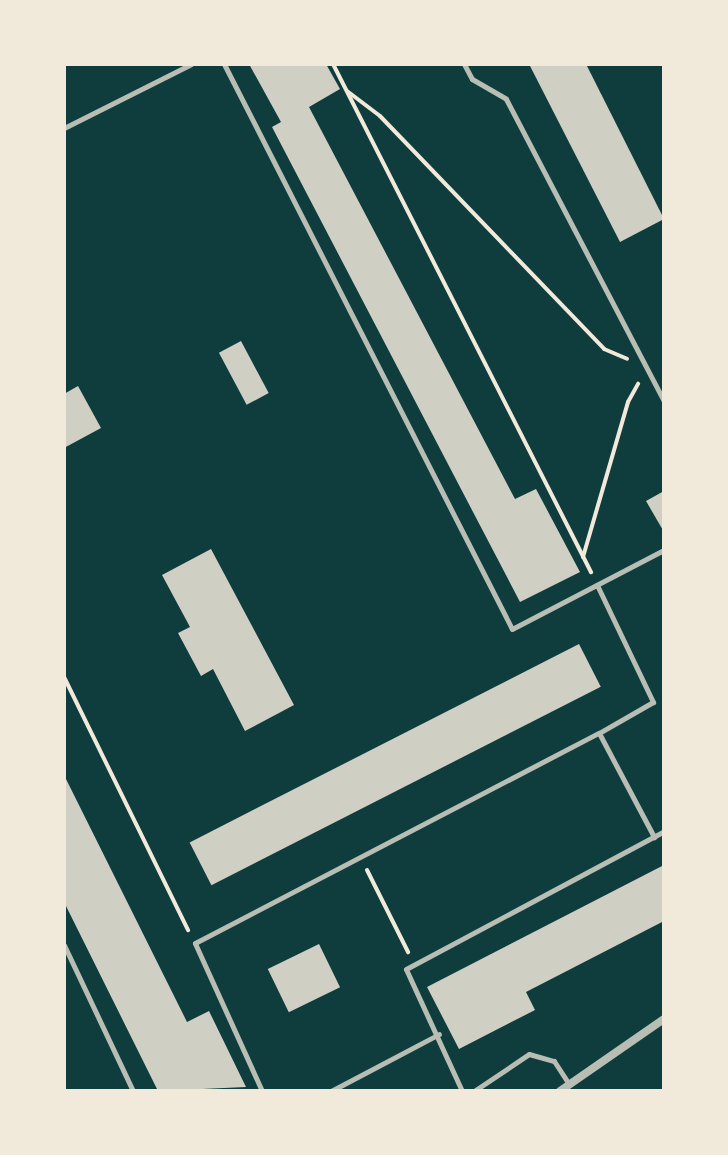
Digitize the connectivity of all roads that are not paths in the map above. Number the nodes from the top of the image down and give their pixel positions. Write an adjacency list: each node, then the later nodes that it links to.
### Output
1 (191, 64): 4 (lane)
2 (224, 64): 7 (lane)
3 (464, 64): 5 (lane)
4 (64, 128)
5 (664, 401)
6 (664, 550): 7 (lane)
7 (597, 585): 8 (lane)
8 (599, 733): 10 (lane); 16 (lane)
9 (664, 831): 10 (lane)
10 (654, 837): 13 (lane)
11 (64, 945): 15 (lane)
12 (664, 1019): 14 (street)
13 (439, 1034): 17 (lane); 18 (lane)
14 (569, 1084): 19 (lane); 20 (street)
15 (133, 1091)
16 (262, 1091)
17 (331, 1091)
18 (462, 1091)
19 (474, 1091)
20 (560, 1091)

